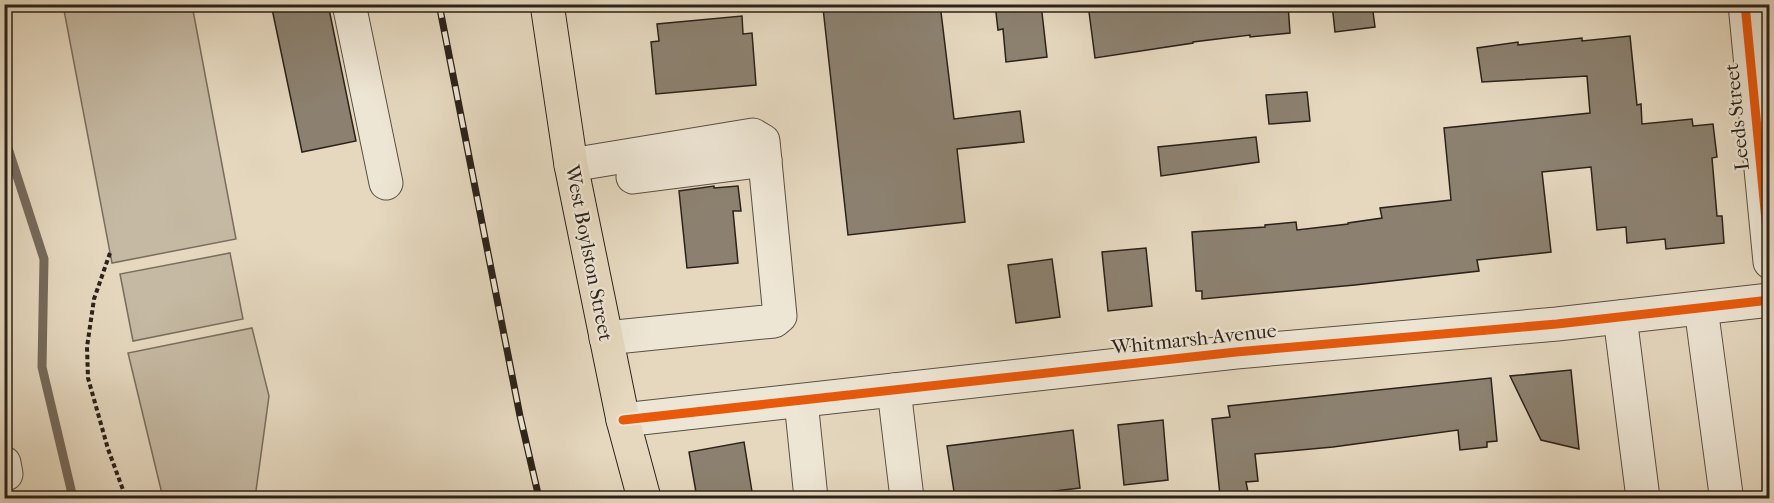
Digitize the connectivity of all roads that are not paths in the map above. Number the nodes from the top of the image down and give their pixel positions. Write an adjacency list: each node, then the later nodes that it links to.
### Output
1 (349, 4): 7 (street)
2 (547, 4): 5 (main road, West Boylston Street)
3 (1744, 4): 8 (street, Leeds Street)
4 (765, 160): 5 (street); 6 (street); 12 (street)
5 (571, 165): 12 (main road, West Boylston Street)
6 (628, 177)
7 (386, 183)
8 (1770, 262)
9 (1770, 300): 10 (street, Whitmarsh Avenue)
10 (1701, 308): 11 (street, Whitmarsh Avenue); 20 (street)
11 (1620, 317): 13 (street, Whitmarsh Avenue); 19 (street)
12 (606, 338): 15 (main road, West Boylston Street)
13 (894, 390): 14 (street, Whitmarsh Avenue); 18 (street)
14 (801, 401): 15 (street, Whitmarsh Avenue); 17 (street)
15 (623, 420): 16 (main road, West Boylston Street)
16 (644, 498)
17 (811, 498)
18 (907, 498)
19 (1643, 498)
20 (1723, 498)

